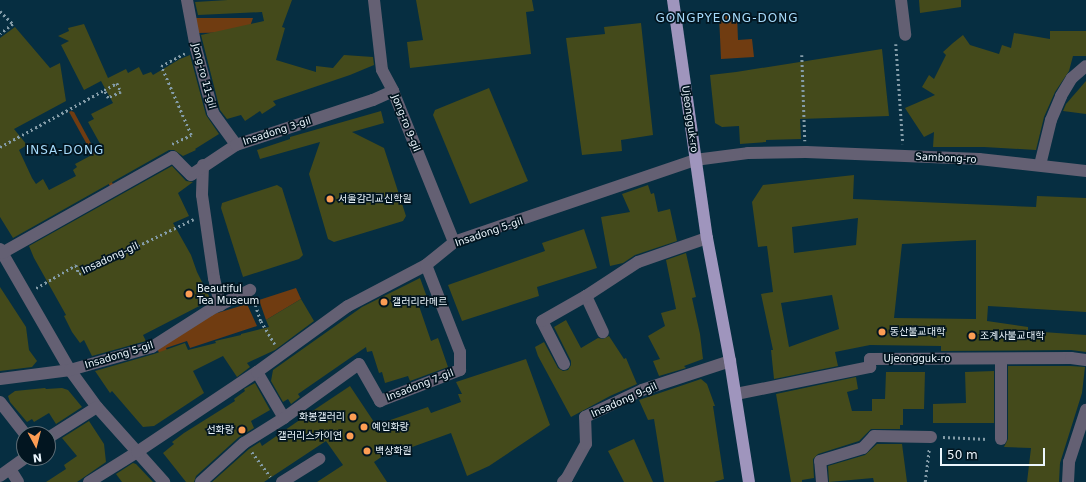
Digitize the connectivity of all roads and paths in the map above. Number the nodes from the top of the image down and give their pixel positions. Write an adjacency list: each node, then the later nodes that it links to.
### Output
1 (187, 0): 8 (street, Jong-ro 11-gil)
2 (374, 0): 12 (street, Jong-ro 9-gil)
3 (673, 0): 18 (main road, Ujeongguk-ro)
4 (901, 0): 7 (street)
5 (0, 11): 6 (path)
6 (0, 34)
7 (900, 37): 15 (path)
8 (196, 48): 13 (street, Jong-ro 11-gil); 17 (path)
9 (802, 55): 16 (path)
10 (1086, 66): 20 (street)
11 (104, 90): 11 (path); 14 (path)
12 (393, 91): 13 (street, Insadong 3-gil); 24 (street, Jong-ro 9-gil)
13 (236, 144): 19 (street, Insadong 3-gil)
14 (0, 147)
15 (904, 151)
16 (806, 152): 18 (street, Sambong-ro); 20 (street, Sambong-ro)
17 (173, 157): 19 (street, Insadong 3-gil); 25 (street)
18 (695, 160): 23 (main road, Ujeongguk-ro); 24 (street, Insadong 5-gil)
19 (203, 165): 30 (street)
20 (1040, 166): 21 (street, Sambong-ro)
21 (1086, 171)
22 (180, 224): 28 (path, Insadong-gil)
23 (707, 238): 29 (street); 35 (main road, Ujeongguk-ro)
24 (454, 242): 26 (street, Insadong 5-gil)
25 (1, 251): 28 (street)
26 (426, 265): 32 (street, Insadong 5-gil); 44 (street, Insadong 7-gil)
27 (250, 290): 30 (street, Insadong 5-gil); 32 (path)
28 (25, 294): 37 (street)
29 (586, 296): 31 (street); 36 (street)
30 (220, 305): 37 (street, Insadong 5-gil)
31 (603, 332)
32 (280, 353): 38 (street, Insadong 5-gil)
33 (1001, 358): 34 (street, Ujeongguk-ro); 40 (street, Ujeongguk-ro); 48 (street)
34 (1086, 360)
35 (730, 361): 40 (main road, Ujeongguk-ro); 54 (street, Insadong 9-gil)
36 (564, 364)
37 (70, 370): 39 (street, Insadong 5-gil); 42 (street)
38 (257, 372): 44 (street); 50 (street, Insadong 5-gil)
39 (0, 380)
40 (736, 394): 61 (main road, Ujeongguk-ro)
41 (0, 402): 45 (street)
42 (97, 407): 46 (street); 50 (street)
43 (1086, 410): 64 (street)
44 (284, 418): 49 (street, Insadong 7-gil)
45 (19, 426)
46 (56, 433)
47 (931, 437): 48 (path); 62 (street); 63 (path)
48 (1001, 439)
49 (244, 443): 58 (street, Insadong 7-gil); 59 (path)
50 (138, 452): 56 (street, Insadong 5-gil); 57 (street)
51 (319, 459): 60 (street)
52 (16, 464): 53 (street)
53 (5, 472): 55 (street)
54 (566, 481)
55 (18, 482)
56 (89, 482)
57 (164, 482)
58 (201, 482)
59 (275, 482)
60 (282, 482)
61 (749, 482)
62 (822, 482)
63 (925, 482)
64 (1068, 482)

